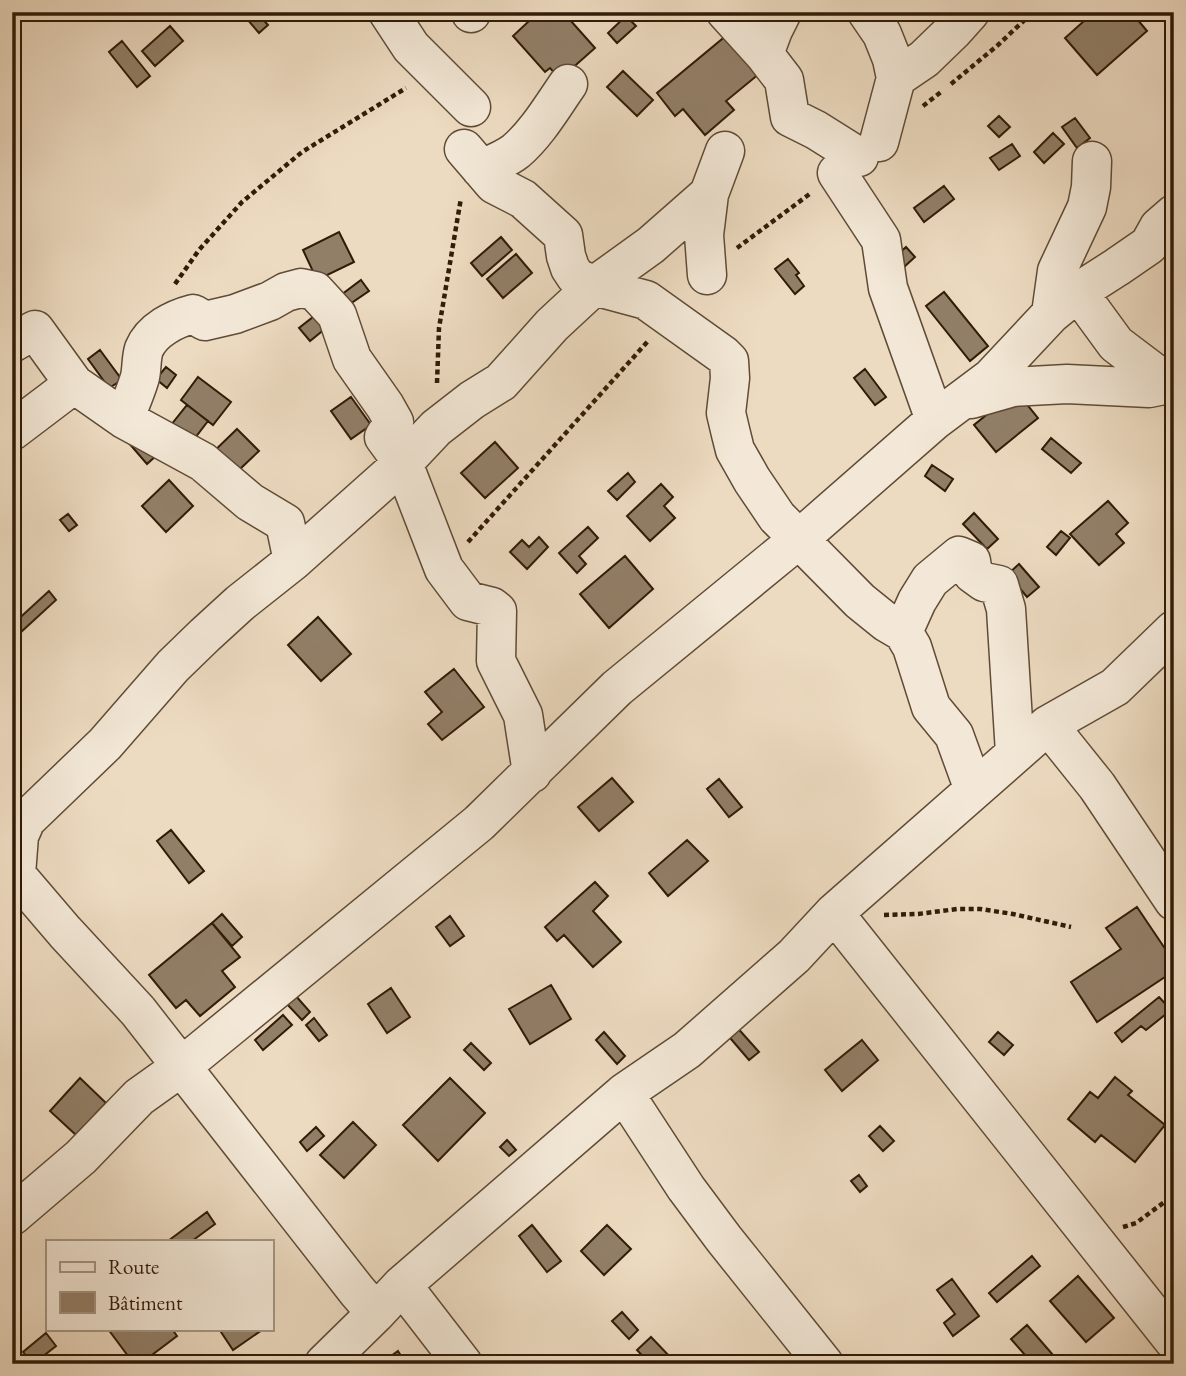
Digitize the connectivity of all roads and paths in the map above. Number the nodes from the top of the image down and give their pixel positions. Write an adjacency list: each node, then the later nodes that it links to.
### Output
1 (388, 12): 7 (street)
2 (726, 12): 6 (street)
3 (782, 12): 6 (street)
4 (867, 12): 8 (street)
5 (970, 12): 8 (street)
6 (764, 54): 12 (street)
7 (434, 70): 10 (street); 19 (path)
8 (896, 78): 12 (street)
9 (568, 84): 13 (street)
10 (471, 107)
11 (725, 151): 15 (street)
12 (858, 157): 24 (street)
13 (472, 159): 18 (street); 26 (path)
14 (1092, 161): 20 (street)
15 (709, 194): 17 (street); 18 (street)
16 (1174, 214): 20 (street)
17 (706, 275)
18 (594, 286): 26 (street); 29 (street)
19 (171, 289)
20 (1064, 303): 23 (street); 24 (street)
21 (12, 343): 22 (street)
22 (74, 384): 25 (street); 27 (street)
23 (1172, 386): 24 (street)
24 (947, 411): 29 (street)
25 (124, 419): 28 (street); 30 (street)
26 (436, 428): 28 (street)
27 (12, 431)
28 (403, 463): 30 (street); 35 (street)
29 (799, 539): 32 (street); 35 (street)
30 (293, 561): 37 (street)
31 (1174, 629): 33 (street)
32 (903, 632): 34 (street); 36 (street)
33 (1048, 725): 34 (street); 38 (street)
34 (1016, 753): 36 (street)
35 (532, 773): 41 (street)
36 (974, 790): 39 (street)
37 (14, 872): 41 (street)
38 (1174, 901)
39 (834, 913): 40 (path); 42 (street); 45 (street)
40 (1071, 927)
41 (181, 1067): 44 (street); 47 (street)
42 (624, 1093): 46 (street); 51 (street)
43 (1174, 1195): 45 (path)
44 (12, 1216)
45 (1088, 1234): 48 (street)
46 (402, 1284): 47 (street); 50 (street)
47 (376, 1313): 49 (street)
48 (1174, 1341)
49 (324, 1364)
50 (463, 1364)
51 (824, 1364)

